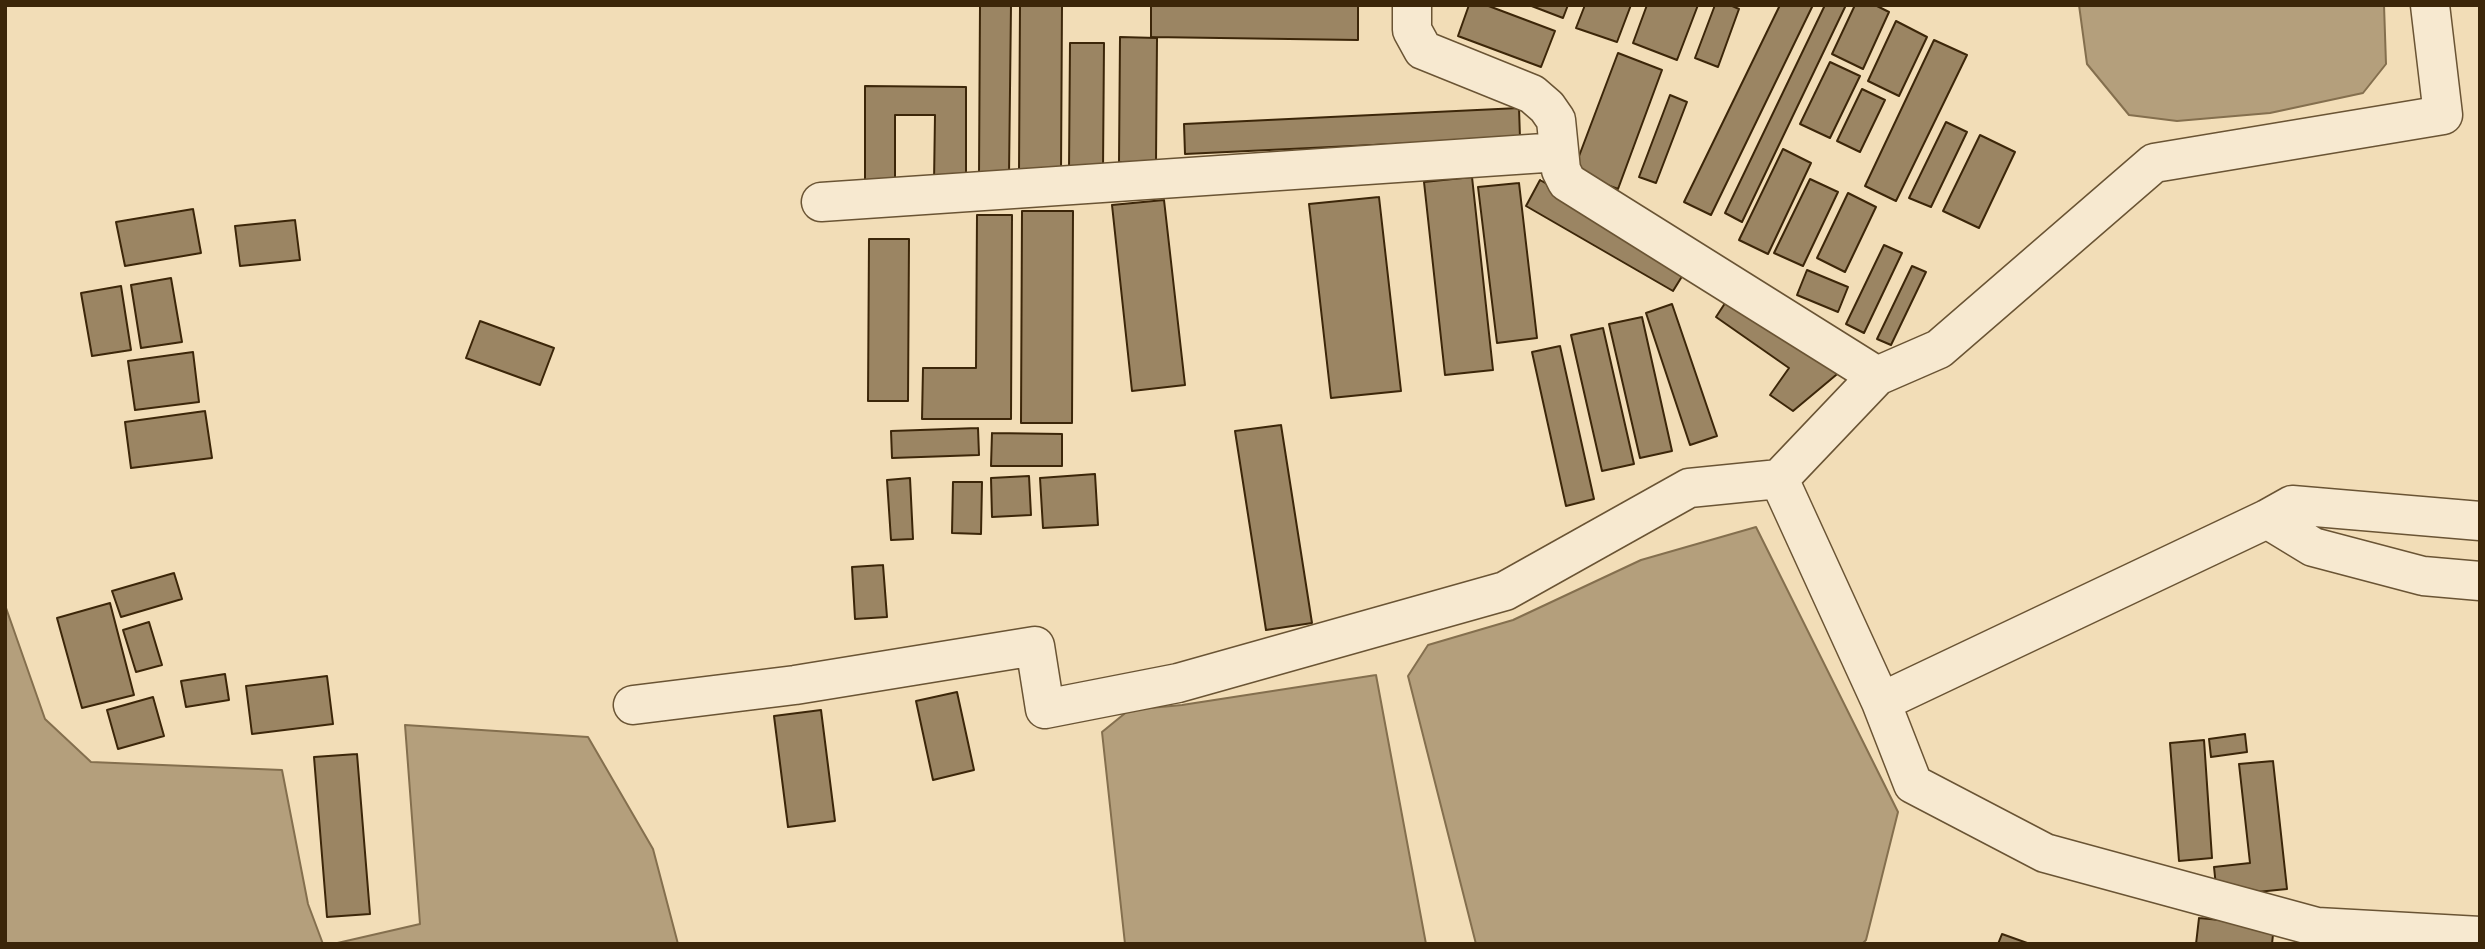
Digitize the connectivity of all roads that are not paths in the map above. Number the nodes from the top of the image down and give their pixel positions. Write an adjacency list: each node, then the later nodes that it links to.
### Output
1 (1412, 5): 3 (street)
2 (2430, 5): 5 (street)
3 (1559, 152): 4 (street); 5 (street)
4 (821, 202)
5 (1877, 376): 6 (street)
6 (1779, 480): 10 (street); 11 (street)
7 (2267, 519): 8 (street); 9 (street); 10 (street)
8 (2480, 521)
9 (2480, 581)
10 (1881, 702): 12 (street)
11 (633, 705)
12 (2480, 936)

